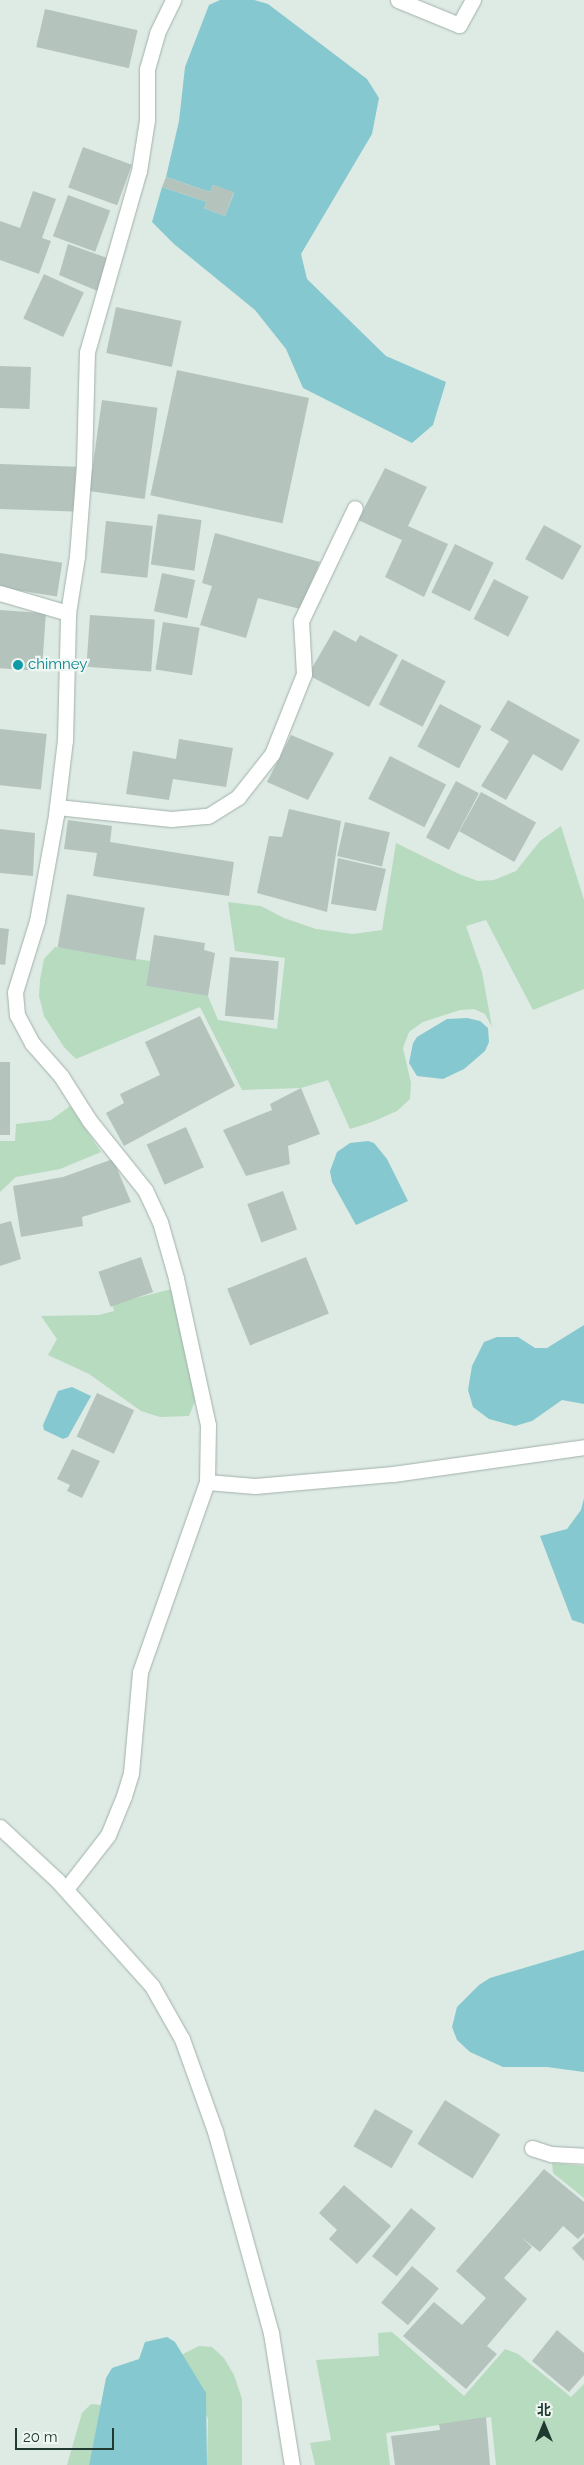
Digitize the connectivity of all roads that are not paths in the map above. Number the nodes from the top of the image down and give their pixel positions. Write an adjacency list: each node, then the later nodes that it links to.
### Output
1 (173, 0): 6 (street)
2 (398, 0): 3 (street)
3 (473, 0)
4 (355, 508): 7 (street)
5 (0, 593): 6 (street)
6 (68, 613): 7 (street)
7 (57, 807): 9 (street)
8 (584, 1447): 9 (street)
9 (207, 1482): 11 (street)
10 (0, 1827): 11 (street)
11 (66, 1890): 14 (street)
12 (532, 2148): 13 (street)
13 (584, 2156)
14 (292, 2465)

